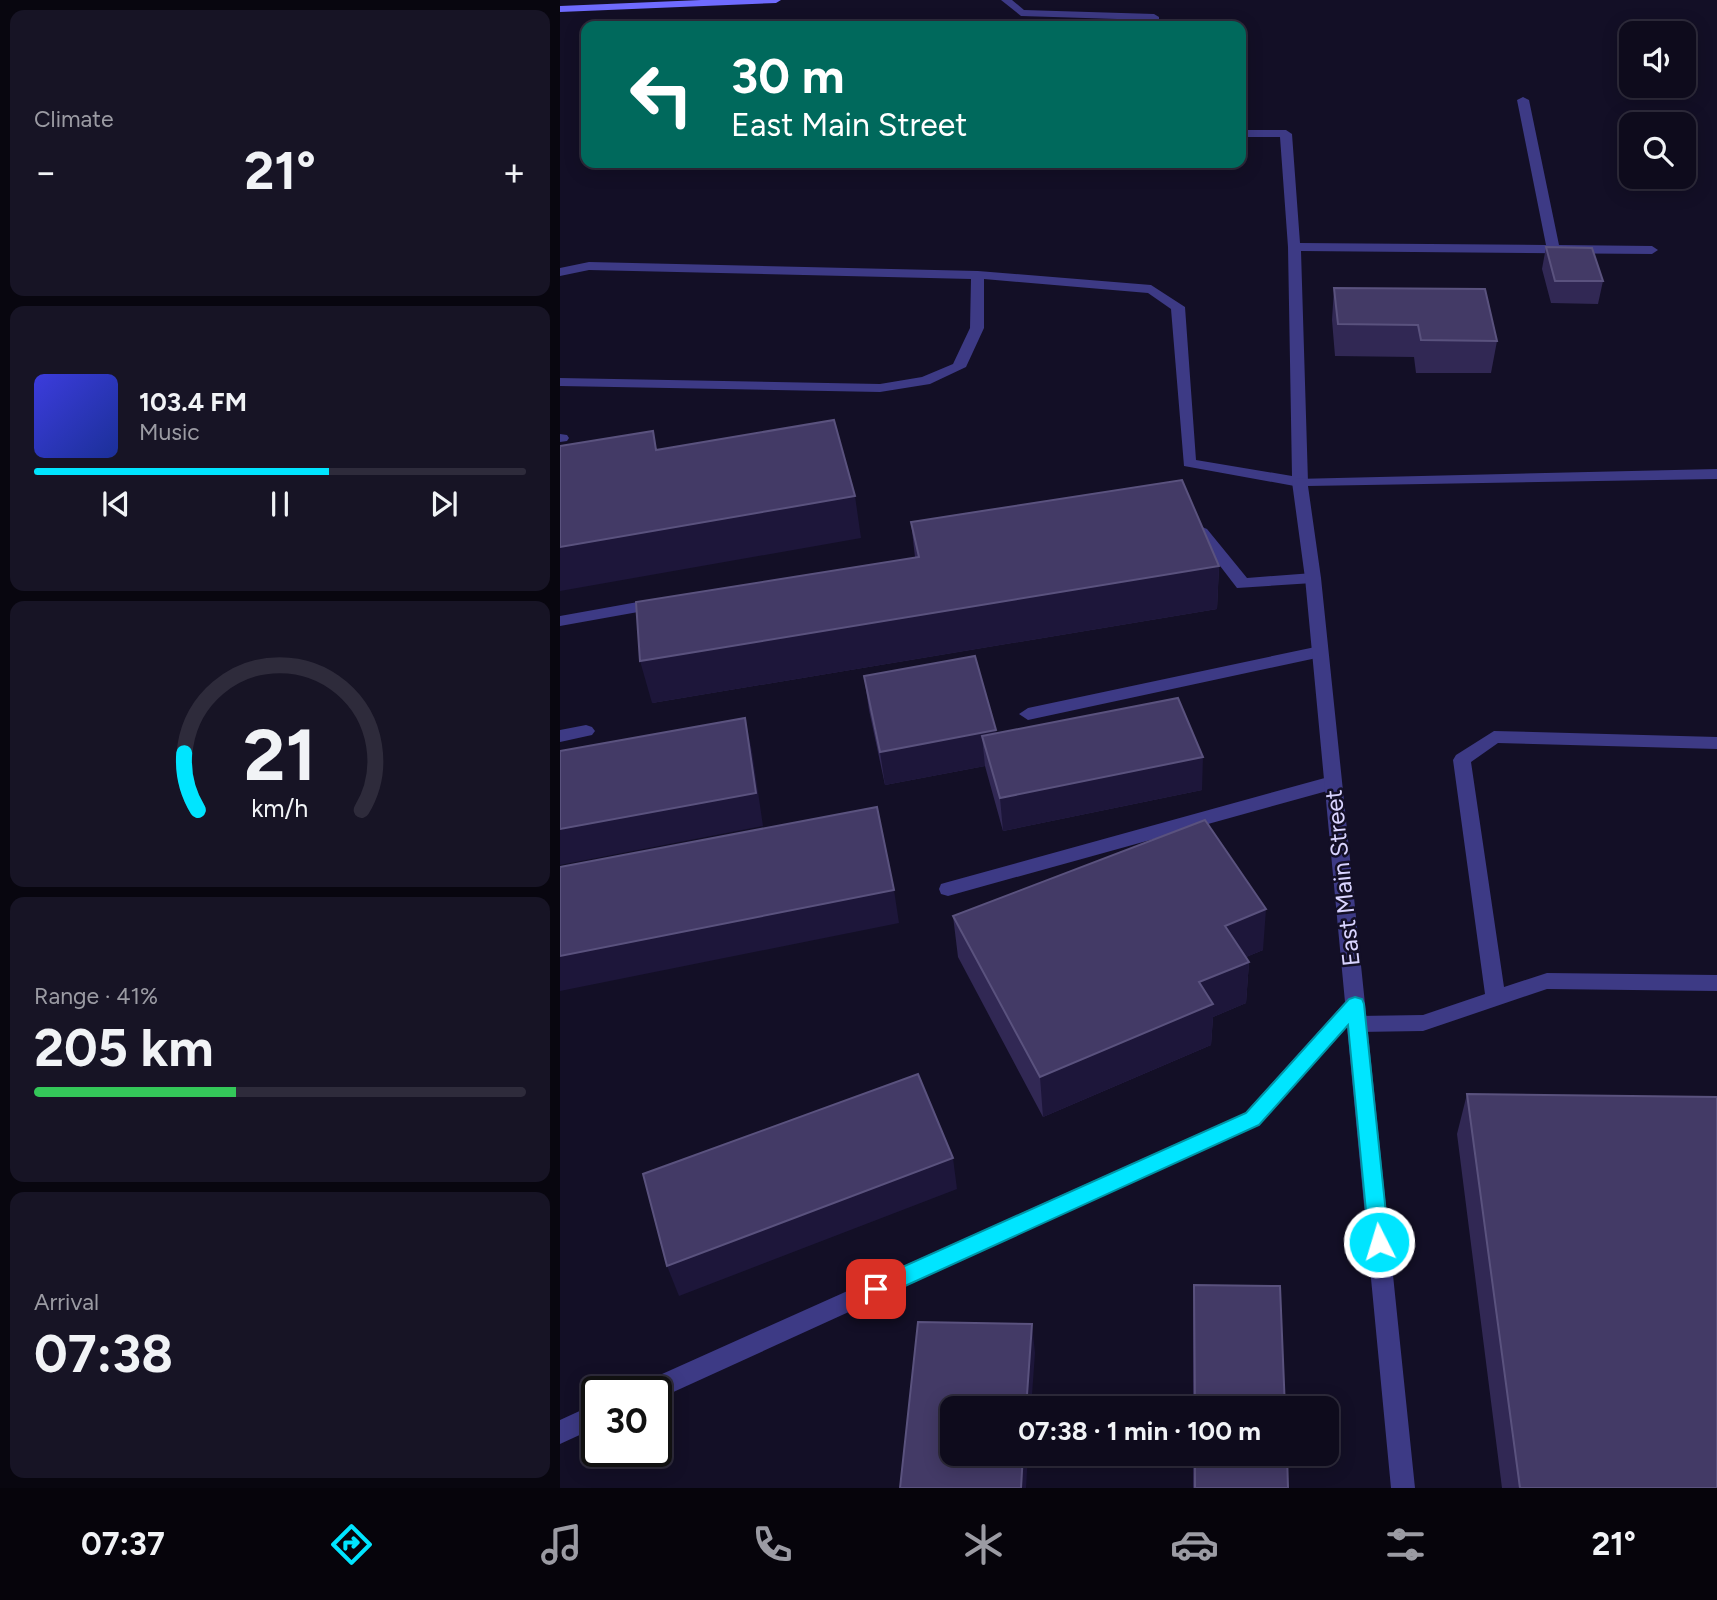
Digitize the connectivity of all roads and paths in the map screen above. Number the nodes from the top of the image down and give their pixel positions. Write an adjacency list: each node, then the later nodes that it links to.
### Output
1 (776, 0): 3 (street)
2 (1006, 0): 4 (street)
3 (560, 9)
4 (1154, 21)
5 (1523, 100): 8 (street)
6 (1246, 133): 7 (street, East Main Street)
7 (1294, 247): 8 (street); 14 (street, East Main Street)
8 (1553, 249): 9 (street)
9 (1652, 250)
10 (560, 272): 11 (street)
11 (978, 275): 12 (street); 14 (street)
12 (560, 382)
13 (1717, 474): 14 (street)
14 (1300, 482): 16 (street, East Main Street)
15 (1202, 532): 16 (street)
16 (1313, 578): 19 (street, East Main Street)
17 (670, 601): 18 (street)
18 (560, 621)
19 (1320, 652): 20 (street); 24 (street, East Main Street)
20 (1028, 714)
21 (586, 731): 22 (street)
22 (560, 736)
23 (1717, 743): 27 (street)
24 (1332, 783): 25 (street); 28 (street, East Main Street)
25 (948, 889)
26 (1717, 983): 27 (street)
27 (1496, 998): 28 (street)
28 (1357, 1014): 29 (street); 32 (street, East Main Street)
29 (672, 1381)
30 (581, 1422): 31 (street)
31 (560, 1432)
32 (1403, 1488)

